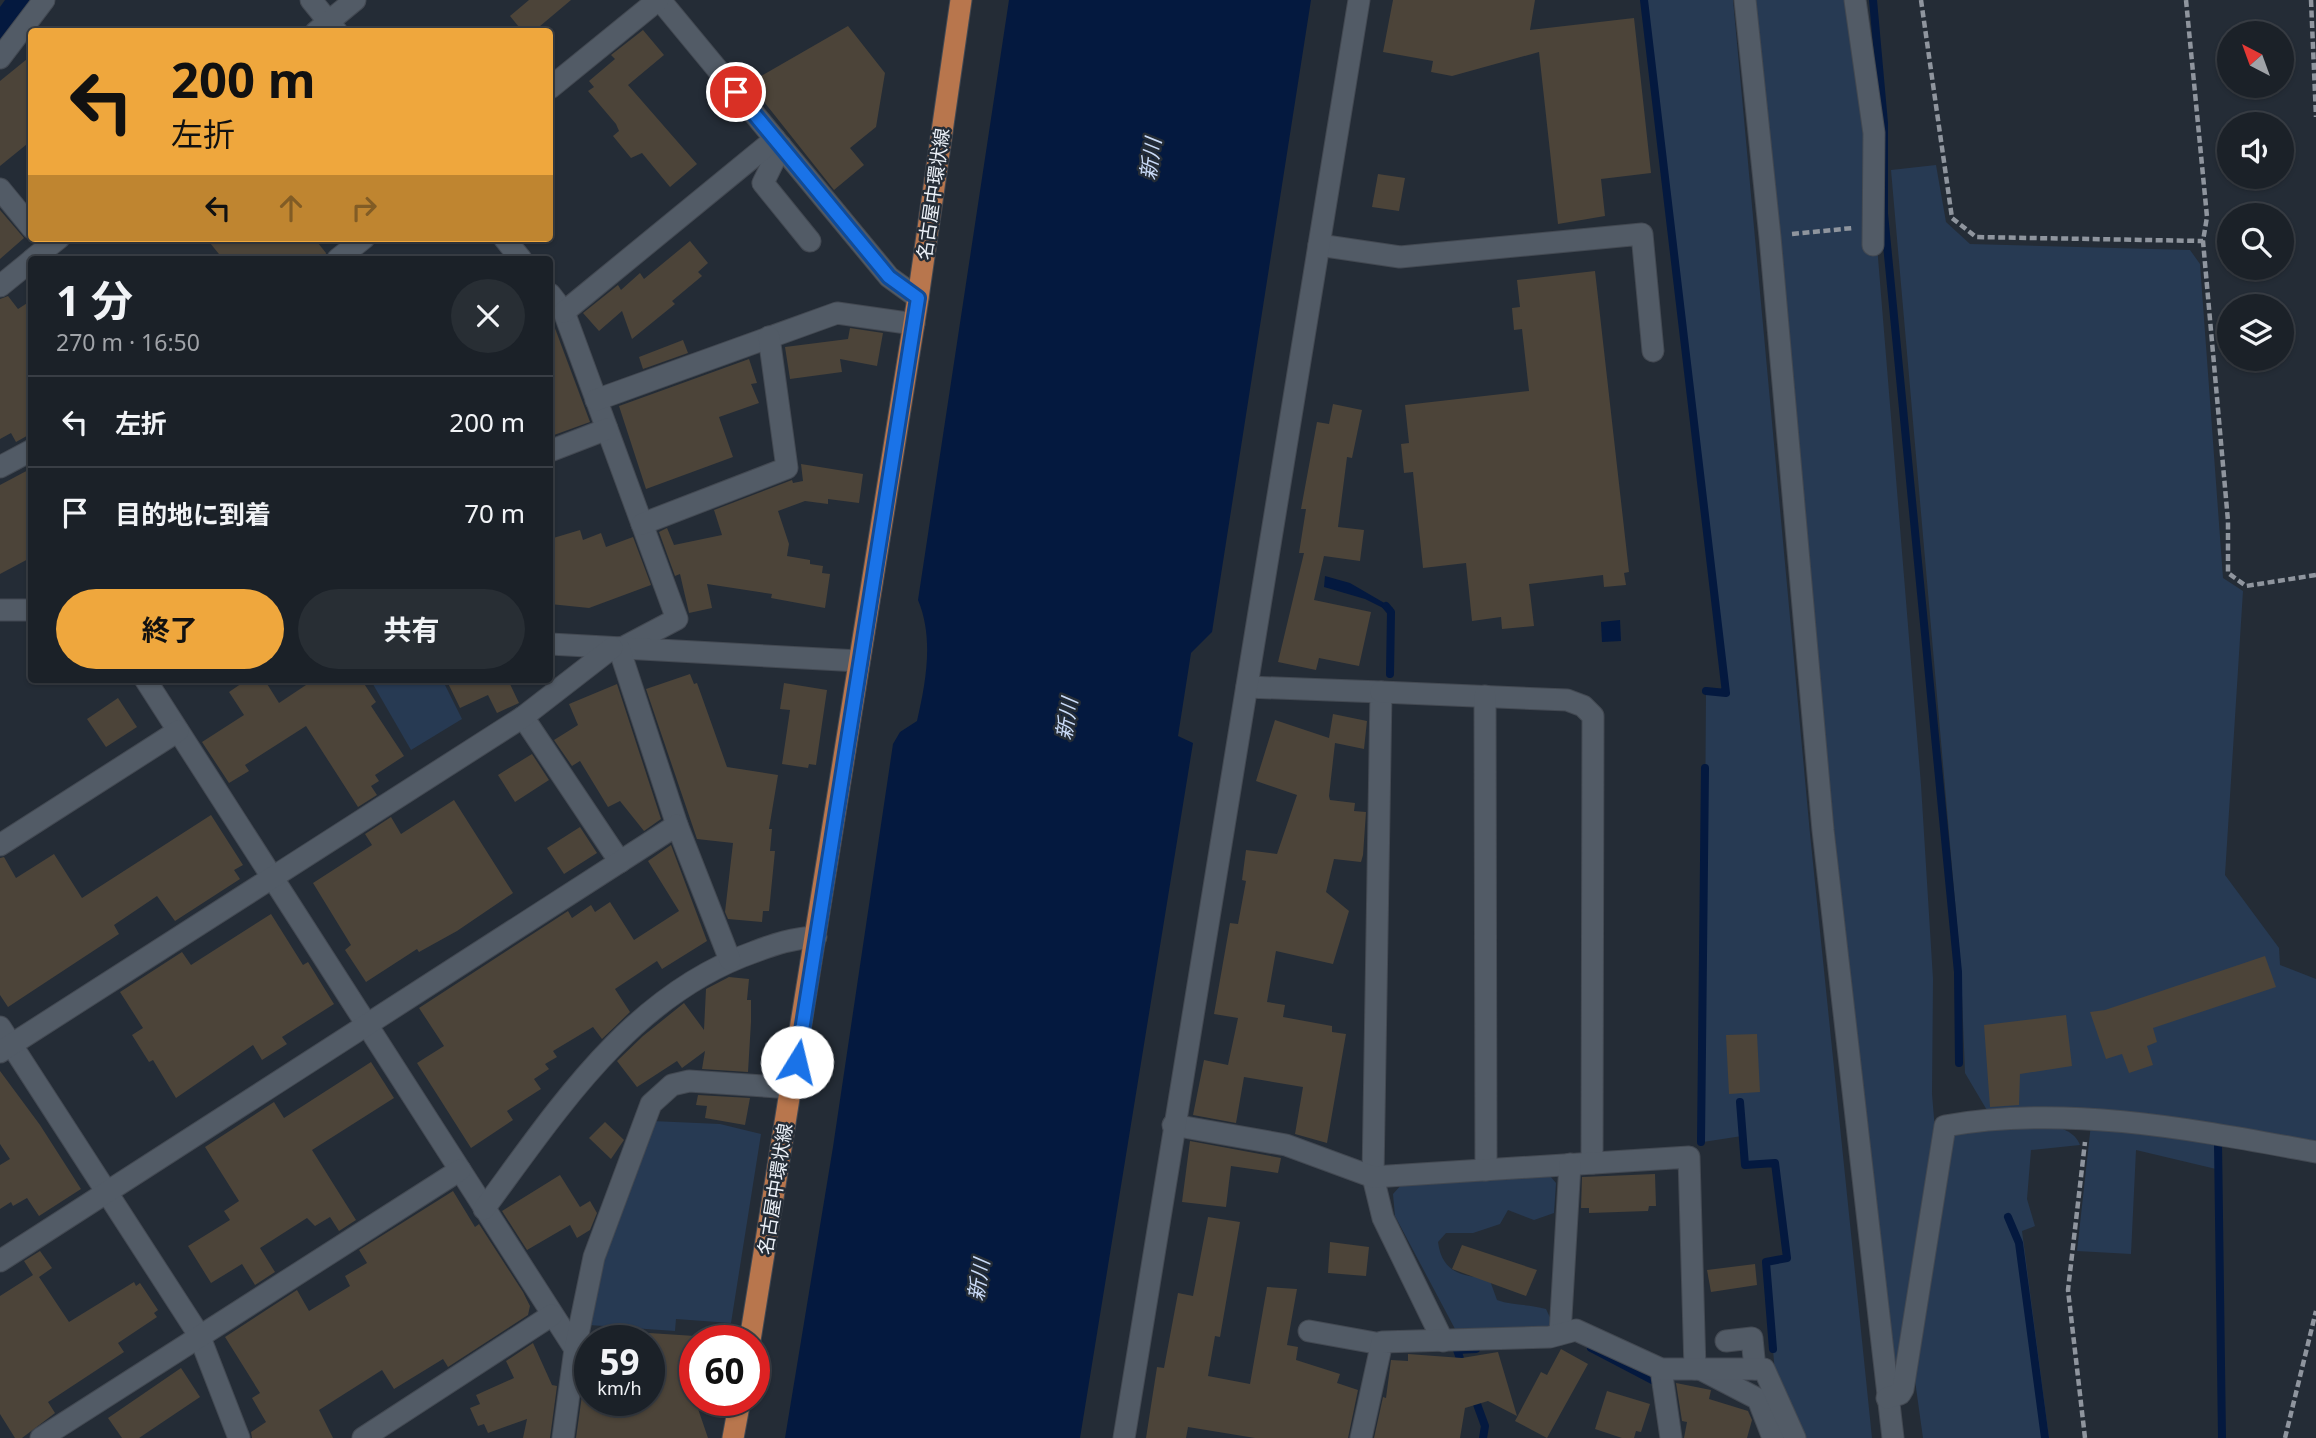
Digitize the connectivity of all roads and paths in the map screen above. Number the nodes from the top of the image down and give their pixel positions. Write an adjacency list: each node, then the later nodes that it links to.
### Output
1 (44, 0): 13 (street)
2 (311, 0): 12 (street)
3 (355, 0): 12 (street)
4 (659, 0): 14 (street); 16 (street)
5 (961, 0): 30 (main road, 名古屋中環状線)
6 (1359, 0): 25 (street)
7 (1745, 0): 20 (street)
8 (1855, 0): 19 (street)
9 (1922, 0): 22 (path)
10 (2186, 0): 22 (path)
11 (2311, 0): 15 (path)
12 (327, 28)
13 (0, 58)
14 (553, 86)
15 (2316, 117)
16 (778, 142): 21 (street); 30 (street); 31 (street)
17 (0, 189): 18 (street)
18 (28, 223)
19 (1872, 236): 20 (path)
20 (1770, 237): 88 (street)
21 (810, 241)
22 (2203, 241): 41 (path)
23 (359, 242): 26 (street)
24 (507, 242): 27 (street)
25 (1320, 245): 34 (street); 48 (street)
26 (342, 256)
27 (519, 256)
28 (28, 263): 29 (street)
29 (0, 285)
30 (918, 298): 32 (main road, 名古屋中環状線)
31 (556, 308): 35 (street)
32 (914, 324): 33 (street); 46 (main road, 名古屋中環状線)
33 (769, 337): 35 (street); 40 (street)
34 (1653, 351)
35 (596, 400): 36 (street)
36 (607, 429): 37 (street); 40 (street)
37 (553, 450)
38 (28, 452): 39 (street)
39 (0, 467)
40 (642, 524): 45 (street)
41 (2316, 575)
42 (0, 610): 43 (street)
43 (28, 610)
44 (553, 643): 45 (street)
45 (618, 648): 46 (street); 51 (street); 53 (street)
46 (859, 661): 57 (main road, 名古屋中環状線)
47 (148, 683): 52 (street)
48 (1247, 687): 49 (street); 63 (street)
49 (1381, 692): 50 (street); 69 (street)
50 (1485, 696): 65 (street); 68 (street)
51 (523, 717): 55 (street); 56 (street)
52 (178, 731): 54 (street); 56 (street)
53 (677, 825): 55 (street); 58 (street)
54 (0, 845)
55 (620, 862): 59 (street)
56 (271, 876): 59 (street); 60 (street)
57 (816, 937): 58 (street); 61 (main road, 名古屋中環状線)
58 (730, 960): 71 (street)
59 (367, 1025): 67 (street); 70 (street)
60 (4, 1041): 70 (street)
61 (792, 1088): 75 (street); 76 (main road, 名古屋中環状線)
62 (2082, 1120): 64 (street); 88 (street); 101 (path)
63 (1173, 1125): 69 (street); 95 (street)
64 (2316, 1152)
65 (1592, 1163): 66 (street); 86 (street)
66 (1570, 1164): 68 (street); 78 (street)
67 (460, 1170): 71 (street); 79 (street)
68 (1486, 1170): 69 (street)
69 (1373, 1177): 81 (street)
70 (107, 1194): 72 (street); 79 (street)
71 (484, 1209): 74 (street)
72 (0, 1261)
73 (2316, 1311): 102 (path)
74 (552, 1315): 83 (street); 92 (street)
75 (580, 1325)
76 (752, 1325)
77 (1309, 1331): 82 (street)
78 (1560, 1334): 81 (street); 85 (street)
79 (199, 1335): 90 (street); 91 (street)
80 (1726, 1340): 87 (street)
81 (1443, 1341): 82 (street)
82 (1381, 1344): 96 (street)
83 (574, 1348)
84 (574, 1356): 93 (street)
85 (1661, 1368): 86 (street); 97 (street)
86 (1697, 1368): 87 (street); 98 (street)
87 (1755, 1368): 99 (street)
88 (1887, 1398): 100 (street)
89 (737, 1416): 94 (main road)
90 (41, 1438)
91 (239, 1438)
92 (363, 1438)
93 (563, 1438)
94 (733, 1438)
95 (1124, 1438)
96 (1361, 1438)
97 (1671, 1438)
98 (1773, 1438)
99 (1796, 1438)
100 (1893, 1438)
101 (2085, 1438)
102 (2285, 1438)

